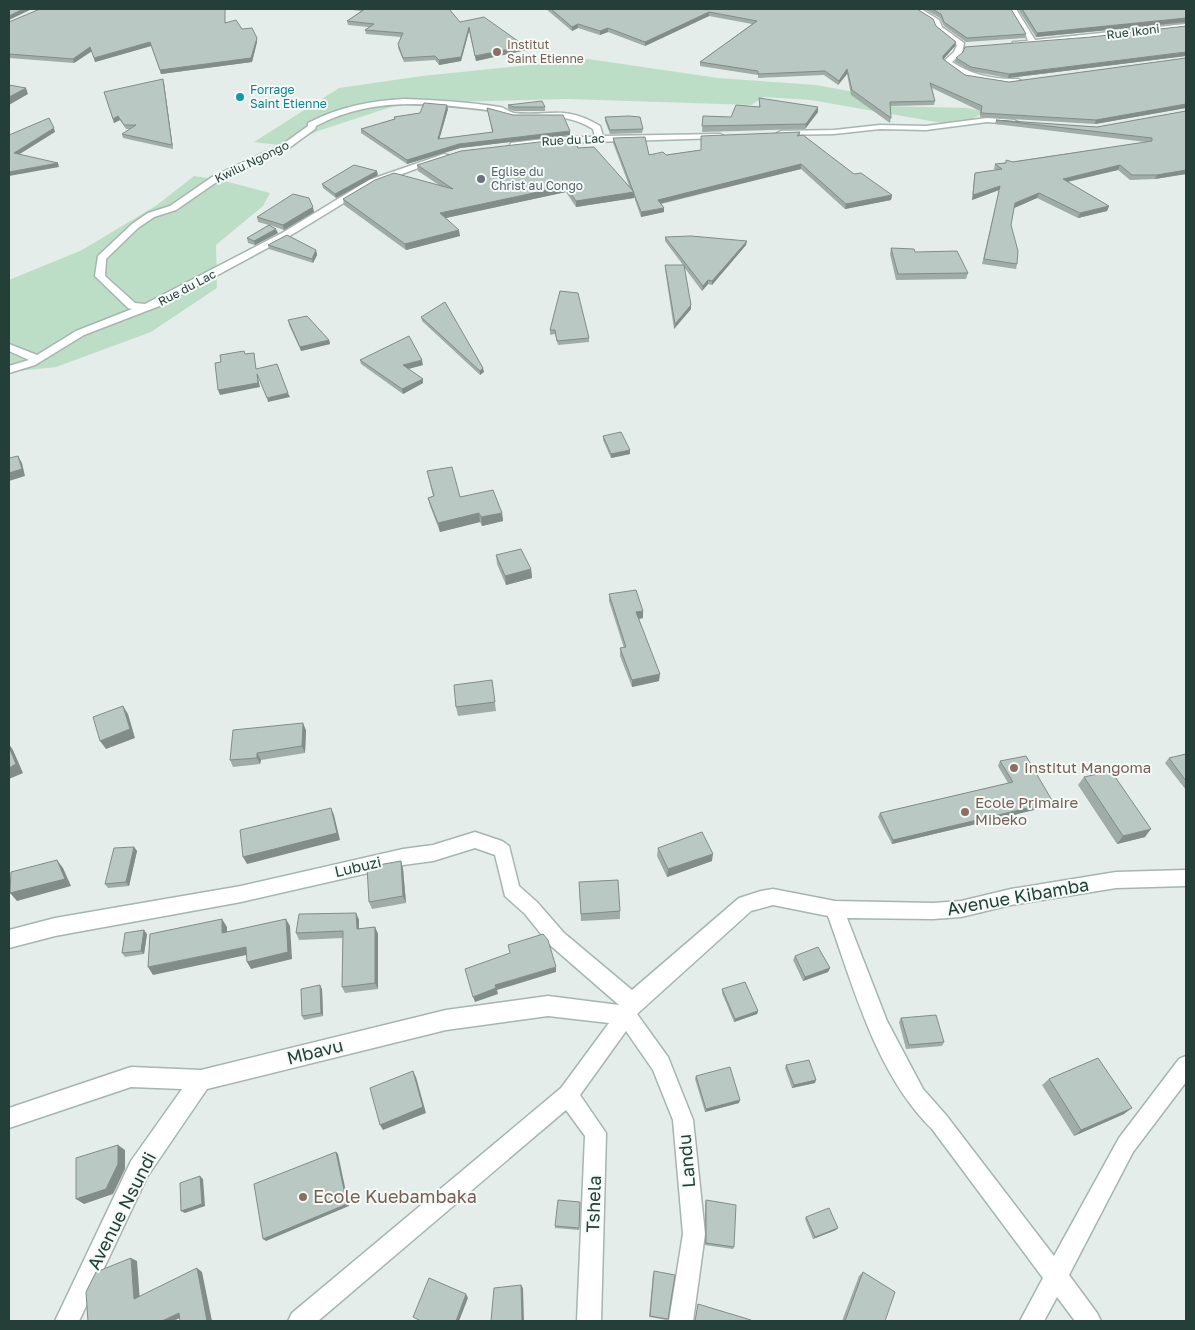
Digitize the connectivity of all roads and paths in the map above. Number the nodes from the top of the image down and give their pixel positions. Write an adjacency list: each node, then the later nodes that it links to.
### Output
1 (917, 9): 6 (street)
2 (1012, 9): 4 (street)
3 (1186, 26): 4 (street, Rue Ikoni)
4 (1032, 42): 5 (street, Rue Ikoni)
5 (1009, 44)
6 (1024, 80)
7 (1024, 123): 8 (street)
8 (766, 134)
9 (728, 135): 10 (street, Rue du Lac)
10 (599, 138): 11 (street, Rue du Lac); 13 (street, Kwilu Ngongo)
11 (504, 146)
12 (460, 153): 13 (street, Rue du Lac)
13 (148, 308): 15 (street, Rue du Lac)
14 (9, 347): 15 (street)
15 (37, 359): 16 (street, Rue du Lac)
16 (9, 370)
17 (1186, 878): 18 (street, Avenue Kibamba)
18 (835, 910): 20 (street, Avenue Kibamba); 25 (street)
19 (9, 939): 20 (street, Lubuzi)
20 (629, 1009): 22 (street, Mbavu); 23 (street, Avenue Kibamba); 29 (street, Landu)
21 (1186, 1066): 25 (street)
22 (202, 1080): 24 (street, Mbavu); 26 (street, Avenue Nsundi)
23 (568, 1095): 27 (street, Avenue Kibamba); 28 (street, Tshela)
24 (9, 1118)
25 (1055, 1276): 30 (street); 31 (street)
26 (67, 1321)
27 (300, 1321)
28 (589, 1321)
29 (681, 1321)
30 (1032, 1321)
31 (1089, 1321)

